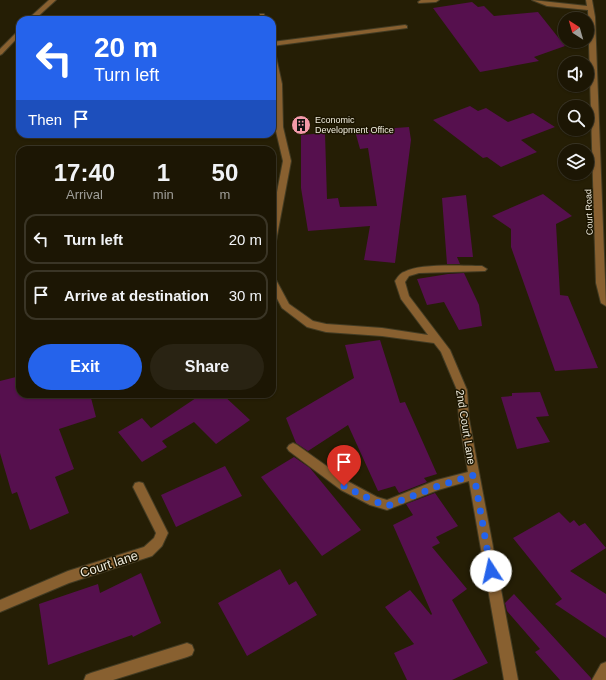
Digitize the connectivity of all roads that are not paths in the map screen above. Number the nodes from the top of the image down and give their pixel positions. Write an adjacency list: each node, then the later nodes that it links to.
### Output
1 (53, 0): 6 (street)
2 (436, 0): 4 (street)
3 (535, 0): 5 (street)
4 (421, 2)
5 (589, 4): 15 (street, Court Road)
6 (35, 16)
7 (405, 27): 9 (street)
8 (16, 35): 10 (street)
9 (276, 43)
10 (0, 53)
11 (276, 73): 12 (street)
12 (276, 220)
13 (482, 269): 16 (street, 2nd Court Lane)
14 (276, 288): 16 (street)
15 (606, 303)
16 (437, 340): 18 (street, 2nd Court Lane)
17 (294, 448): 18 (street)
18 (474, 475): 24 (street, 2nd Court Lane)
19 (139, 487): 20 (street, Court lane)
20 (0, 606)
21 (187, 650): 23 (street)
22 (606, 669): 25 (street)
23 (91, 680)
24 (511, 680)
25 (599, 680)

